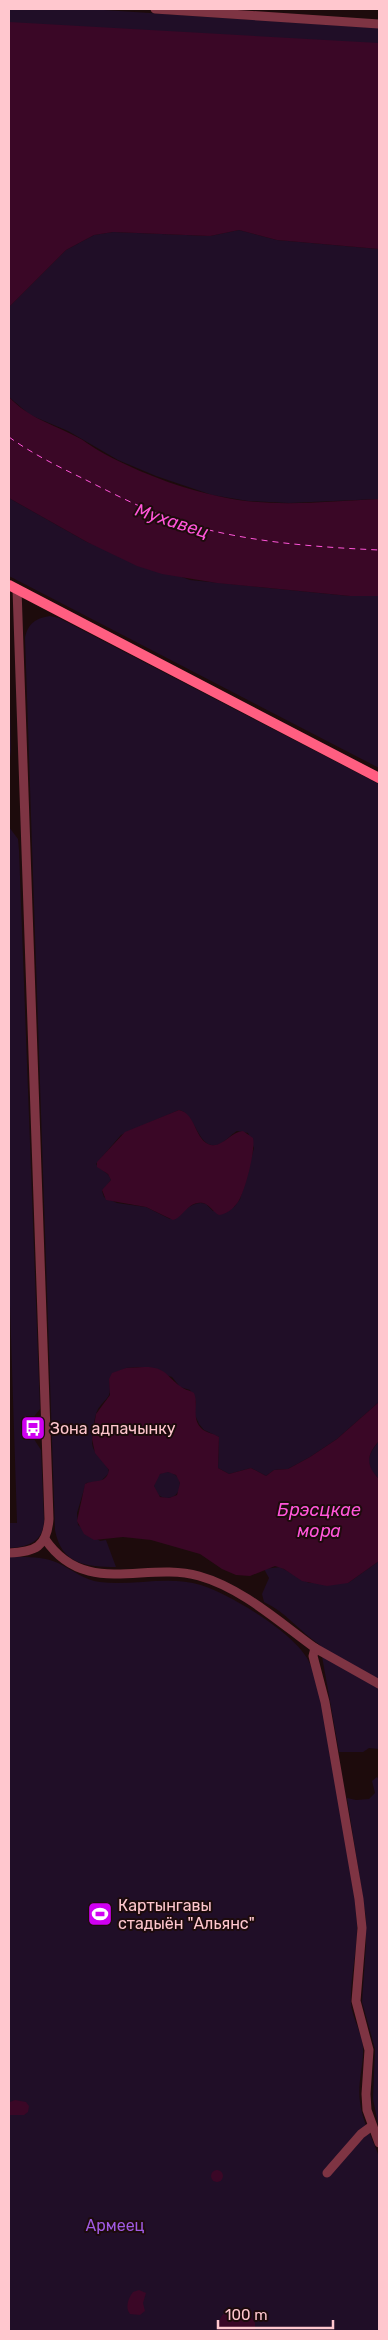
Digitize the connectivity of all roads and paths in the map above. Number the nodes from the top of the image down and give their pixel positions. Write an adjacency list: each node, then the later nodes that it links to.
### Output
1 (155, 9): 2 (street)
2 (379, 24)
3 (13, 587): 4 (street); 5 (street)
4 (379, 778)
5 (45, 1539): 6 (street); 7 (street)
6 (9, 1553)
7 (315, 1648): 8 (street); 9 (street)
8 (379, 1684)
9 (372, 2126): 10 (street); 11 (street)
10 (379, 2143)
11 (327, 2173)

